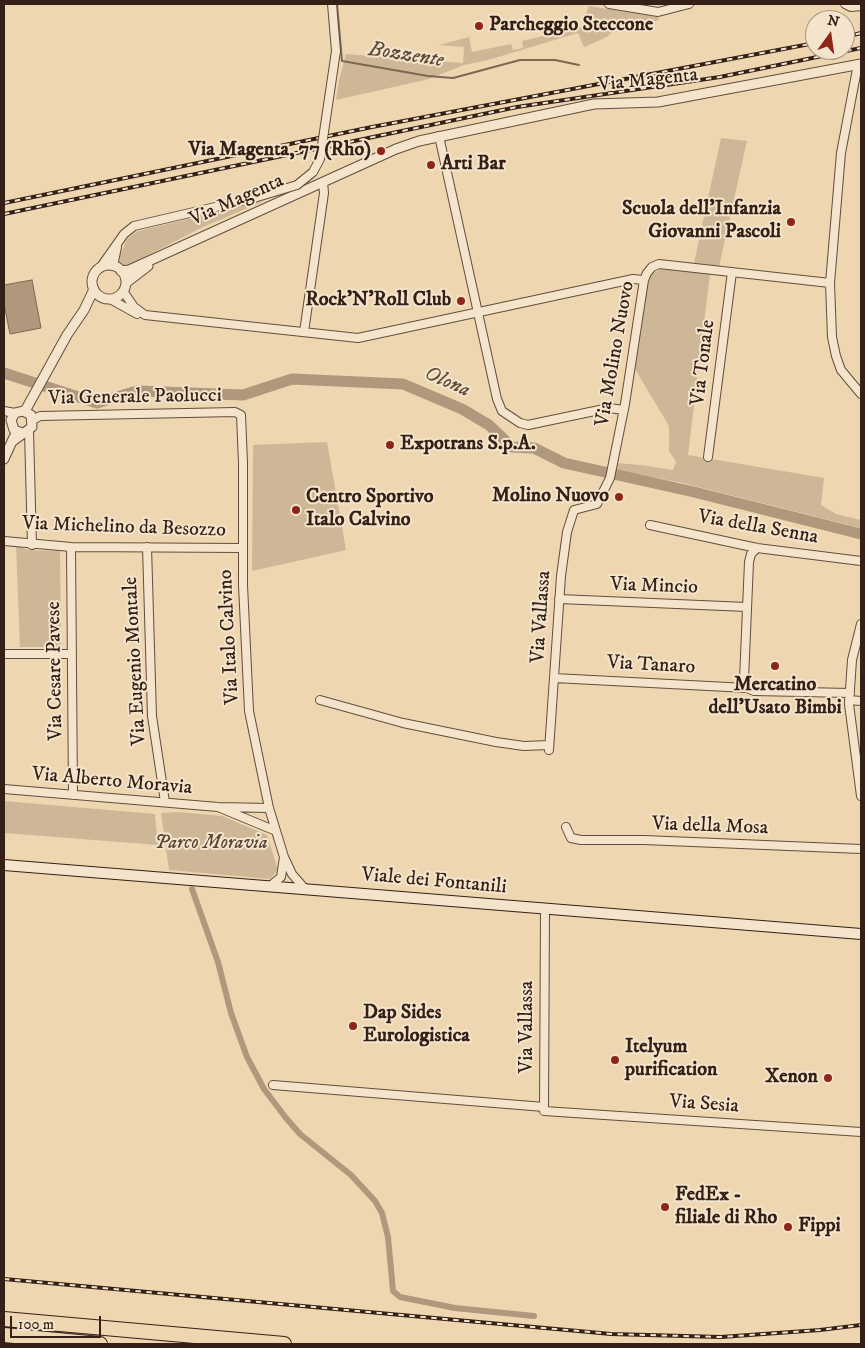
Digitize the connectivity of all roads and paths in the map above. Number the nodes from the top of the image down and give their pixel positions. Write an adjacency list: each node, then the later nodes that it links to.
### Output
1 (332, 4): 9 (street, bridge)
2 (609, 4): 3 (street)
3 (689, 4)
4 (845, 4): 5 (street)
5 (861, 6)
6 (860, 64): 7 (street, Via Magenta); 15 (street)
7 (439, 136): 8 (street, Via Magenta); 20 (street)
8 (324, 182): 10 (street, Via Magenta); 22 (street)
9 (117, 245): 11 (street); 12 (street)
10 (165, 254): 12 (street, Via Magenta); 16 (street, Via Magenta)
11 (100, 268): 12 (street); 17 (street)
12 (117, 268): 16 (street)
13 (732, 272): 14 (street, Via Molino Nuovo); 15 (street, Via Molino Nuovo); 30 (street, Via Tonale)
14 (644, 280): 20 (street); 24 (street, Via Molino Nuovo)
15 (830, 284): 23 (street)
16 (124, 287): 18 (street); 21 (street)
17 (94, 289): 18 (street); 19 (street)
18 (106, 298): 19 (street); 21 (street)
19 (84, 310): 28 (street)
20 (478, 313): 22 (street); 24 (street)
21 (154, 317): 22 (street)
22 (304, 332)
23 (861, 394)
24 (624, 410): 32 (street, Via Molino Nuovo)
25 (4, 411): 26 (street)
26 (15, 413): 28 (street); 29 (street)
27 (239, 414): 28 (street, Via Generale Paolucci); 38 (street, Via Italo Calvino)
28 (29, 415): 29 (street)
29 (16, 428): 31 (street); 35 (street)
30 (708, 458)
31 (4, 459)
32 (597, 504): 41 (street, Via Vallassa)
33 (650, 525): 39 (street, Via della Senna)
34 (4, 541): 35 (street, Via Michelino da Besozzo)
35 (32, 545): 36 (street, Via Michelino da Besozzo)
36 (70, 547): 37 (street, Via Michelino da Besozzo); 45 (street, Via Cesare Pavese)
37 (147, 548): 38 (street, Via Michelino da Besozzo); 54 (street, Via Eugenio Montale)
38 (243, 548): 56 (street, Via Italo Calvino)
39 (757, 548): 40 (street, Via della Senna); 42 (street)
40 (861, 561)
41 (559, 600): 42 (street, Via Mincio); 46 (street, Via Vallassa)
42 (747, 607): 47 (street)
43 (861, 624): 48 (street)
44 (4, 654): 45 (street)
45 (72, 654): 52 (street, Via Cesare Pavese)
46 (554, 678): 47 (street, Via Tanaro); 49 (street, Via Vallassa)
47 (747, 688): 48 (street, Via Tanaro)
48 (849, 696): 50 (street, Via Tanaro); 53 (street)
49 (320, 700)
50 (861, 701)
51 (4, 789): 52 (street, Via Alberto Moravia)
52 (73, 794): 54 (street, Via Alberto Moravia)
53 (861, 796)
54 (165, 802): 55 (street, Via Alberto Moravia)
55 (218, 807): 56 (street, Via Alberto Moravia); 58 (street, Via Alberto Moravia)
56 (269, 808): 58 (street, Via Italo Calvino)
57 (566, 827): 59 (street, Via della Mosa)
58 (276, 830): 60 (street, Via Italo Calvino)
59 (861, 849)
60 (284, 857): 62 (street); 63 (street, Via Italo Calvino)
61 (4, 865): 62 (main road, Viale dei Fontanili)
62 (269, 887): 63 (main road, Viale dei Fontanili)
63 (305, 889): 64 (main road, Viale dei Fontanili)
64 (545, 909): 65 (main road, Viale dei Fontanili); 67 (street, Via Vallassa)
65 (861, 934)
66 (272, 1086): 67 (street, Via Sesia)
67 (544, 1111): 68 (street, Via Sesia)
68 (861, 1132)
69 (4, 1318): 72 (highway)
70 (4, 1335): 71 (highway)
71 (100, 1344)
72 (284, 1344)

